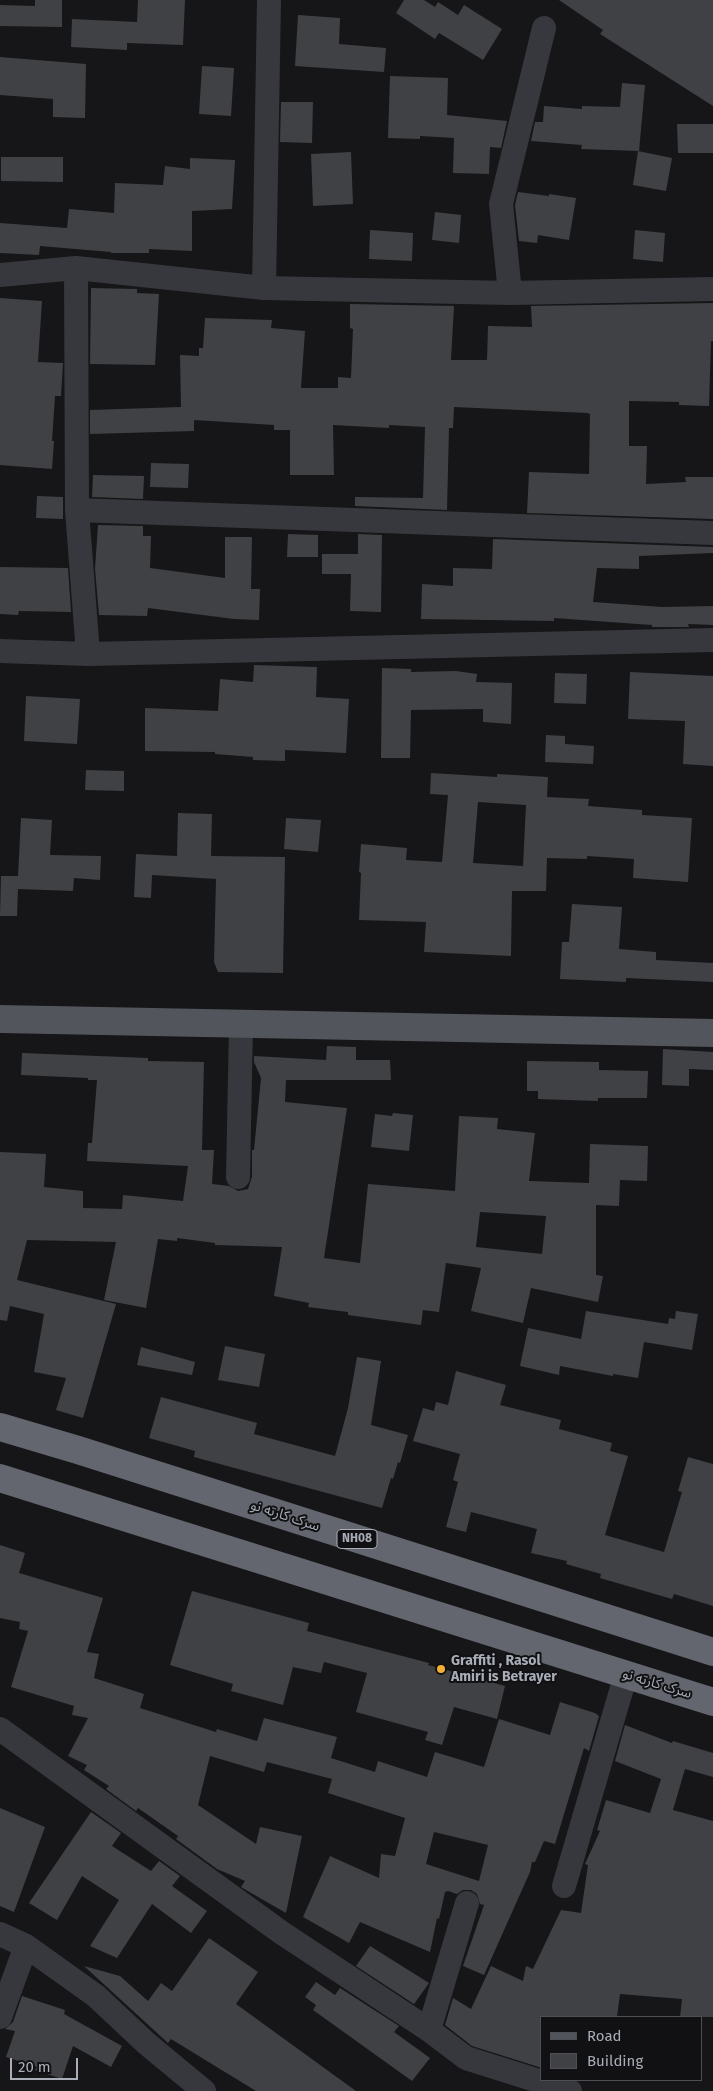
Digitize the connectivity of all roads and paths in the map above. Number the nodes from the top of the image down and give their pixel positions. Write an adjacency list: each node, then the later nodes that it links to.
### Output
1 (269, 0): 5 (street)
2 (544, 28): 7 (street)
3 (76, 268): 4 (street); 5 (street); 8 (street)
4 (0, 275)
5 (264, 288): 7 (street)
6 (713, 289): 7 (street)
7 (510, 293)
8 (77, 510): 9 (street); 12 (street)
9 (713, 533)
10 (713, 640): 12 (street)
11 (0, 651): 12 (street)
12 (88, 654)
13 (0, 1019): 14 (main road)
14 (241, 1025): 15 (main road); 16 (street)
15 (713, 1033)
16 (238, 1177)
17 (0, 1427): 19 (highway, سرک کارته نو / NH08)
18 (0, 1478): 20 (highway, سرک کارته نو)
19 (713, 1652)
20 (626, 1674): 21 (highway, سرک کارته نو); 23 (street)
21 (713, 1702)
22 (0, 1729): 28 (street)
23 (564, 1886)
24 (467, 1903): 28 (street)
25 (0, 1934): 26 (street)
26 (26, 1946): 27 (street); 29 (street)
27 (0, 2017)
28 (429, 2030): 30 (street)
29 (204, 2091)
30 (570, 2091)

